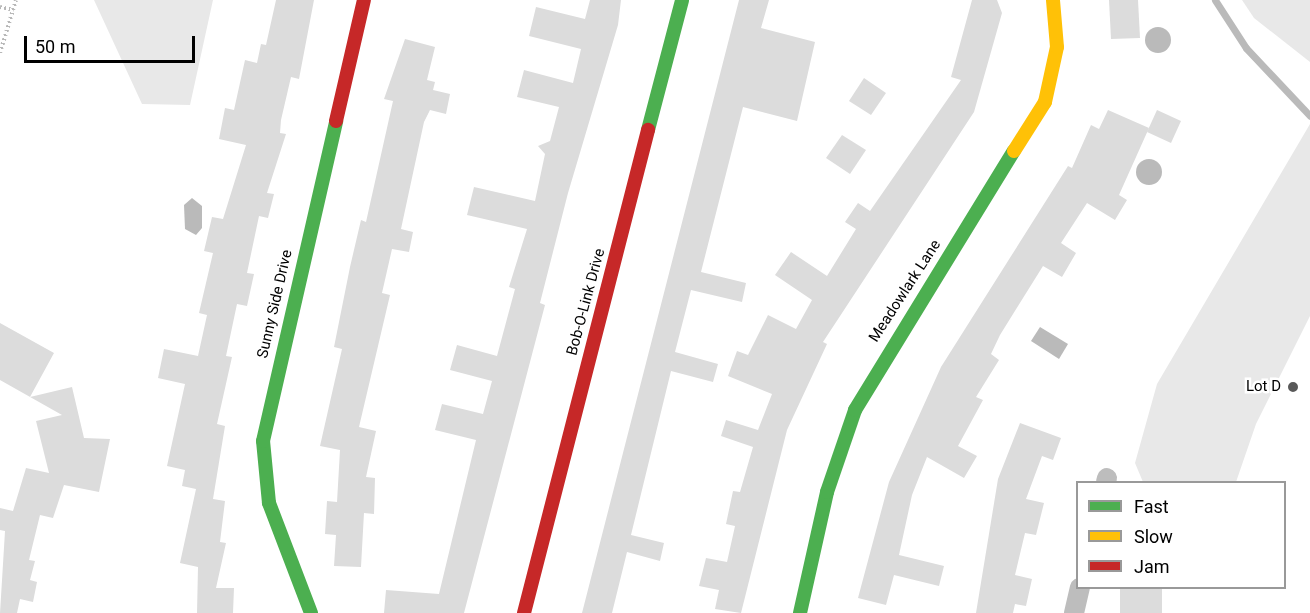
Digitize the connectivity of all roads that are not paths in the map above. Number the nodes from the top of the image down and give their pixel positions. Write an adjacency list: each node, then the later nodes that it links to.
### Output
1 (364, 0): 5 (street, Sunny Side Drive)
2 (682, 0): 6 (street, Bob-O-Link Drive)
3 (1053, 0): 7 (street, Meadowlark Lane)
4 (1080, 589): 8 (street)
5 (310, 613)
6 (524, 613)
7 (800, 613)
8 (1074, 613)

